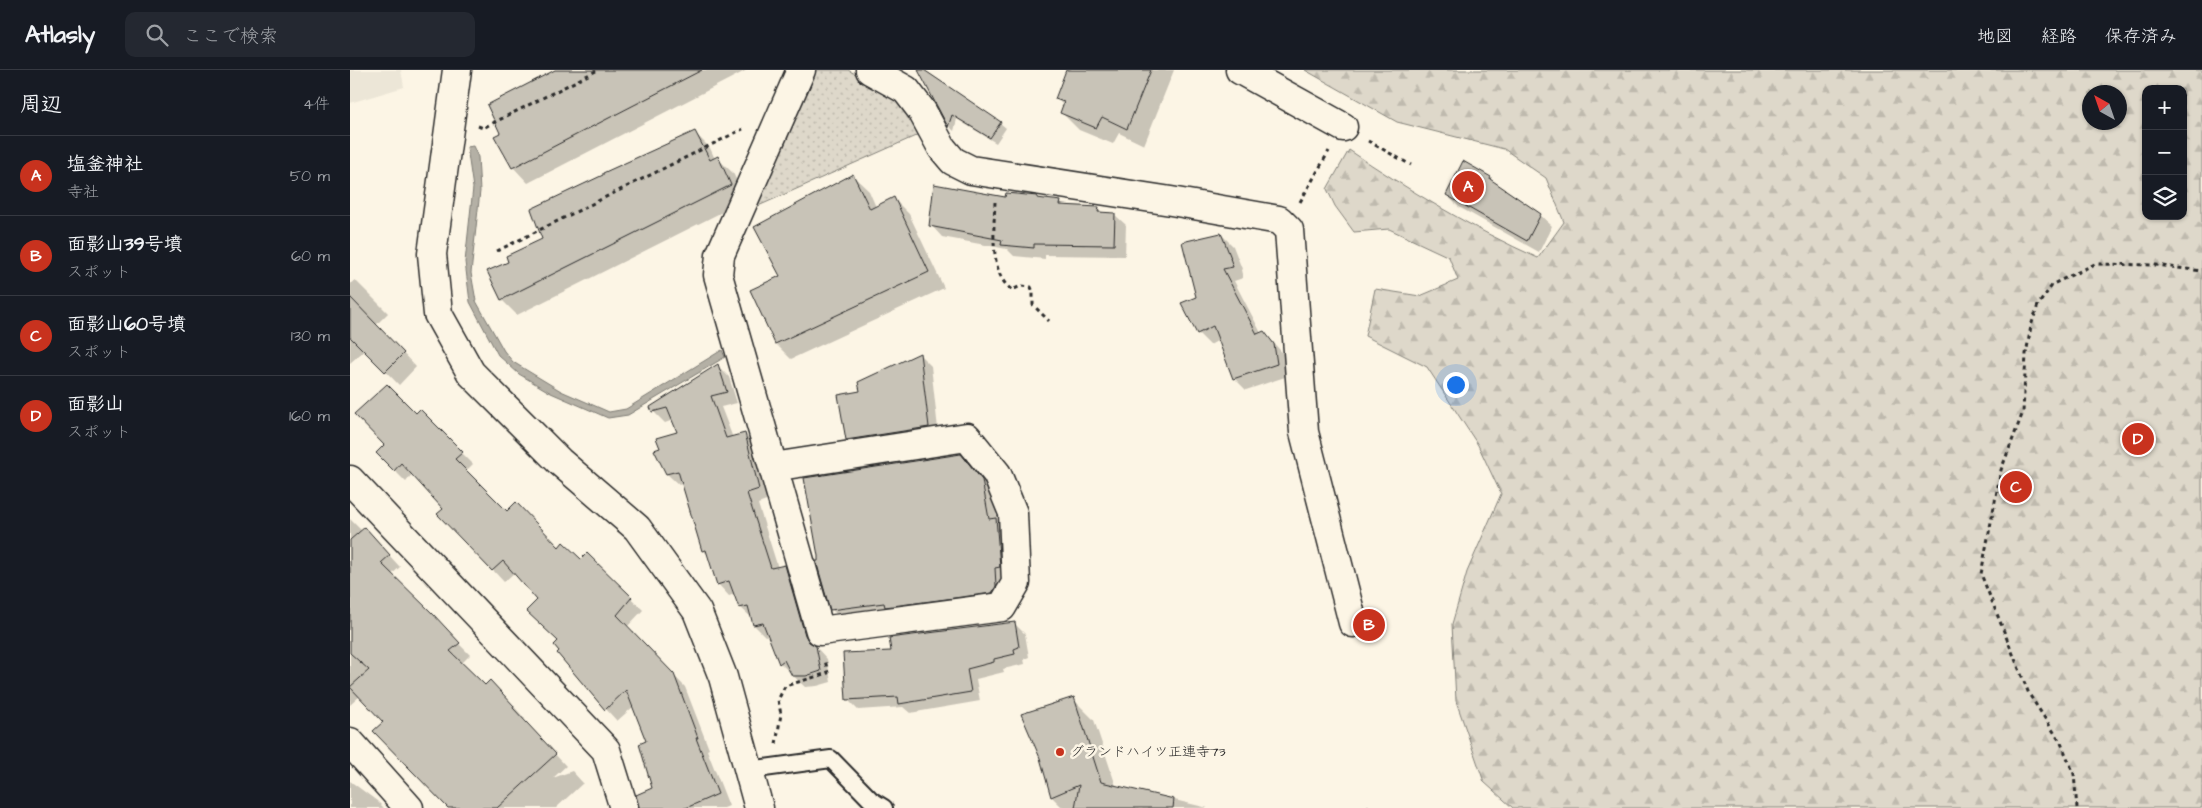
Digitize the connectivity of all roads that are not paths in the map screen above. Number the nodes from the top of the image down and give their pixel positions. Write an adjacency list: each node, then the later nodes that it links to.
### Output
1 (458, 70): 10 (street)
2 (801, 70): 6 (street)
3 (870, 70): 8 (street)
4 (1240, 70): 5 (street)
5 (1343, 127)
6 (773, 467): 6 (street)
7 (350, 481): 12 (street)
8 (1353, 623)
9 (350, 742): 11 (street)
10 (749, 770): 13 (street); 14 (lane)
11 (410, 808)
12 (624, 808)
13 (759, 808)
14 (884, 808)

